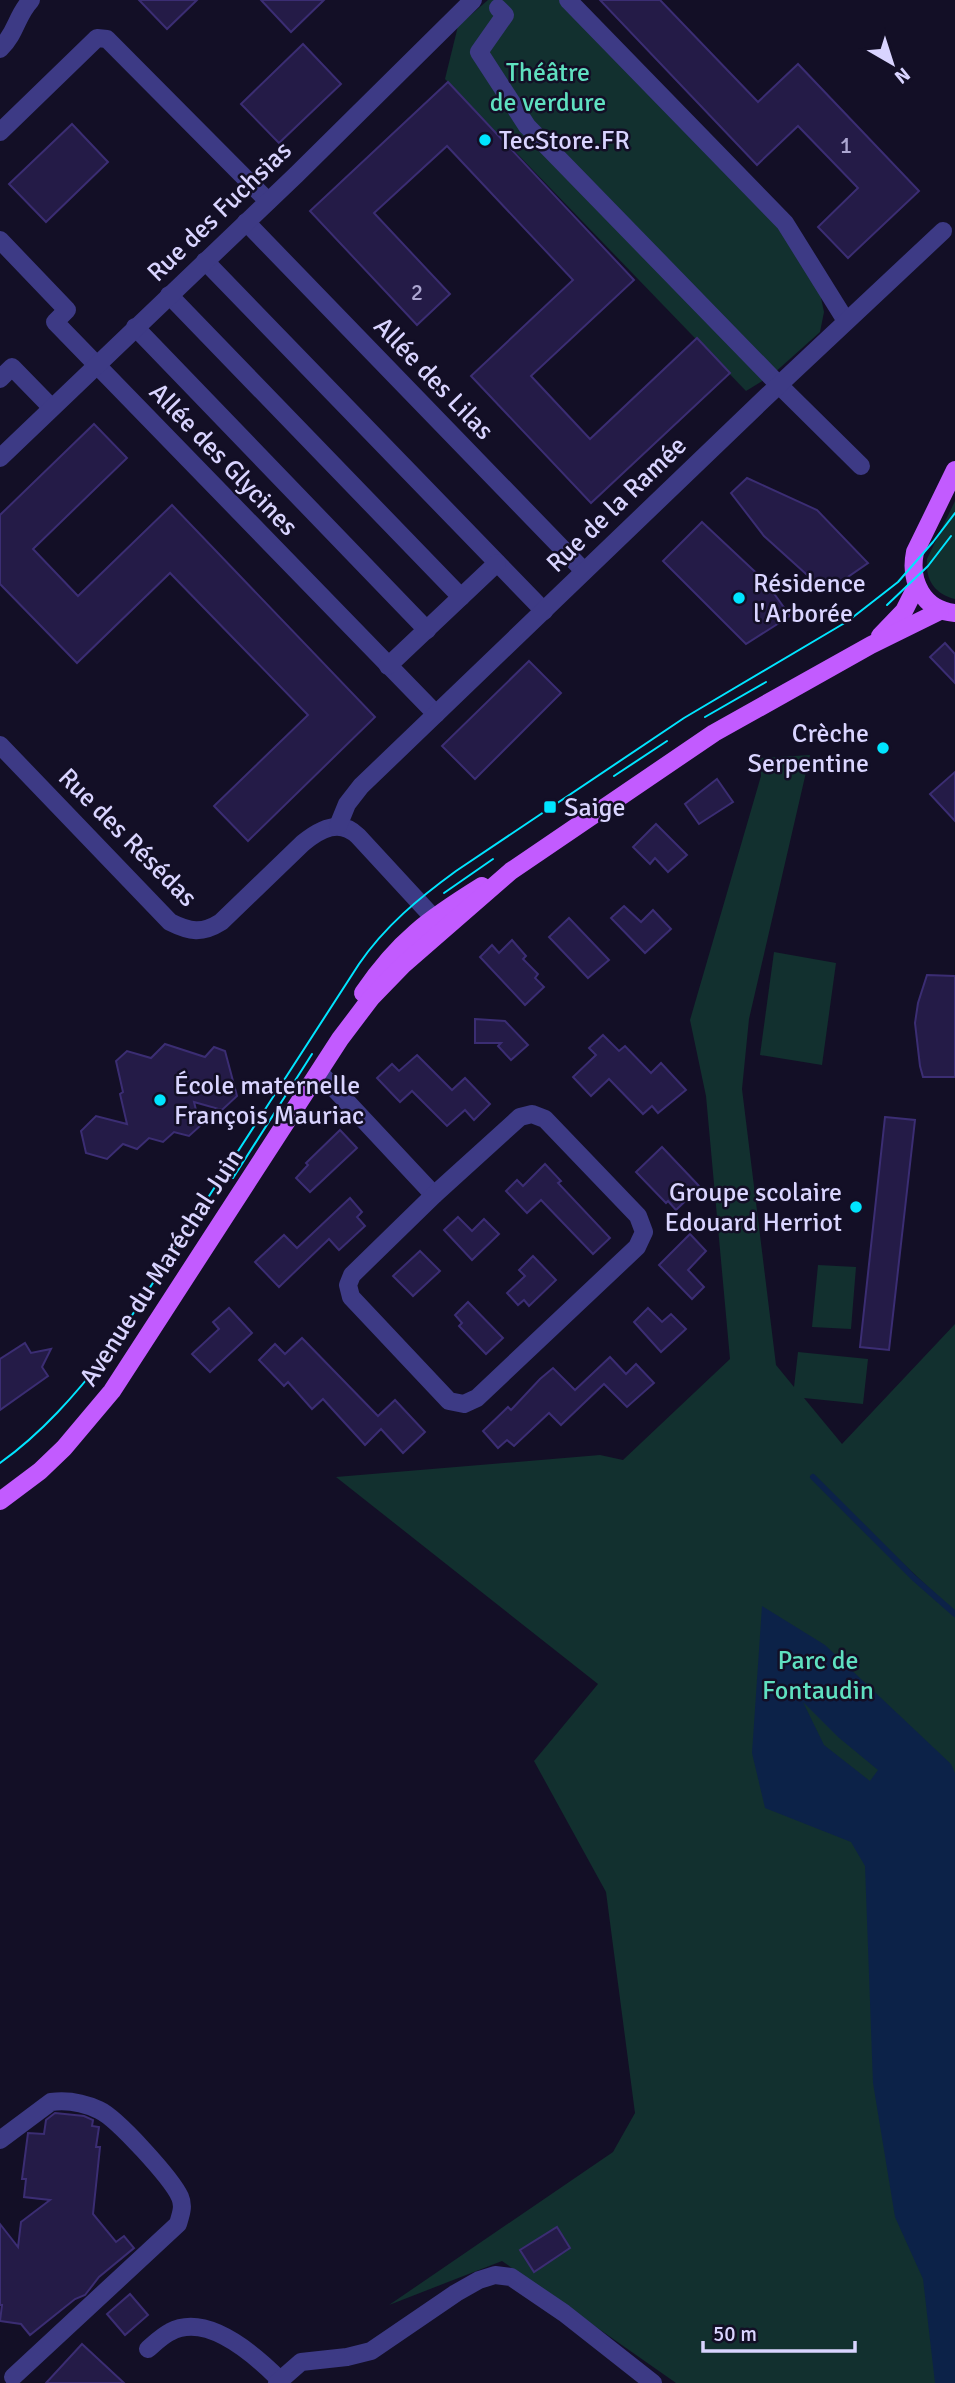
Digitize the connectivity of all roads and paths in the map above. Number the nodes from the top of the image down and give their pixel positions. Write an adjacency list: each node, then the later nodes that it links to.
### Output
1 (31, 0): 5 (street)
2 (568, 0): 13 (street)
3 (463, 3): 7 (street, Rue des Fuchsias)
4 (498, 8): 17 (street)
5 (0, 49)
6 (0, 132): 7 (street)
7 (268, 201): 8 (street, Rue des Fuchsias)
8 (246, 222): 11 (street, Rue des Fuchsias); 23 (street, Allée des Lilas)
9 (943, 231): 13 (street, Rue de la Ramée)
10 (0, 240): 15 (street, Allée des Glycines)
11 (205, 261): 12 (street, Rue des Fuchsias); 22 (street)
12 (169, 295): 14 (street, Rue des Fuchsias); 25 (street)
13 (846, 321): 17 (street, Rue de la Ramée)
14 (135, 327): 15 (street, Rue des Fuchsias); 28 (street)
15 (95, 365): 18 (street, Rue des Fuchsias); 30 (street, Allée des Glycines)
16 (0, 379): 18 (street)
17 (779, 385): 20 (street); 23 (street, Rue de la Ramée)
18 (51, 407): 19 (street, Rue des Fuchsias)
19 (0, 457)
20 (861, 466)
21 (955, 470): 24 (main road)
22 (498, 563): 25 (street); 26 (street)
23 (584, 571): 26 (street, Rue de la Ramée)
24 (917, 586): 27 (main road); 29 (main road, Avenue du Maréchal Juin)
25 (461, 597): 28 (street)
26 (544, 611): 31 (street, Rue de la Ramée)
27 (948, 612): 29 (main road, Avenue du Maréchal Juin)
28 (427, 630): 30 (street)
29 (872, 645): 34 (main road, Avenue du Maréchal Juin)
30 (388, 666): 31 (street, Allée des Glycines)
31 (436, 715): 33 (street, Rue de la Ramée)
32 (0, 745): 33 (street, Rue des Résédas)
33 (338, 826): 34 (street)
34 (439, 923): 35 (main road, Avenue du Maréchal Juin)
35 (319, 1072): 36 (street); 37 (main road, Avenue du Maréchal Juin)
36 (434, 1195): 36 (street)
37 (0, 1502)
38 (0, 2140): 40 (street)
39 (148, 2349): 41 (street)
40 (11, 2378)
41 (278, 2381): 42 (street)
42 (653, 2383)

